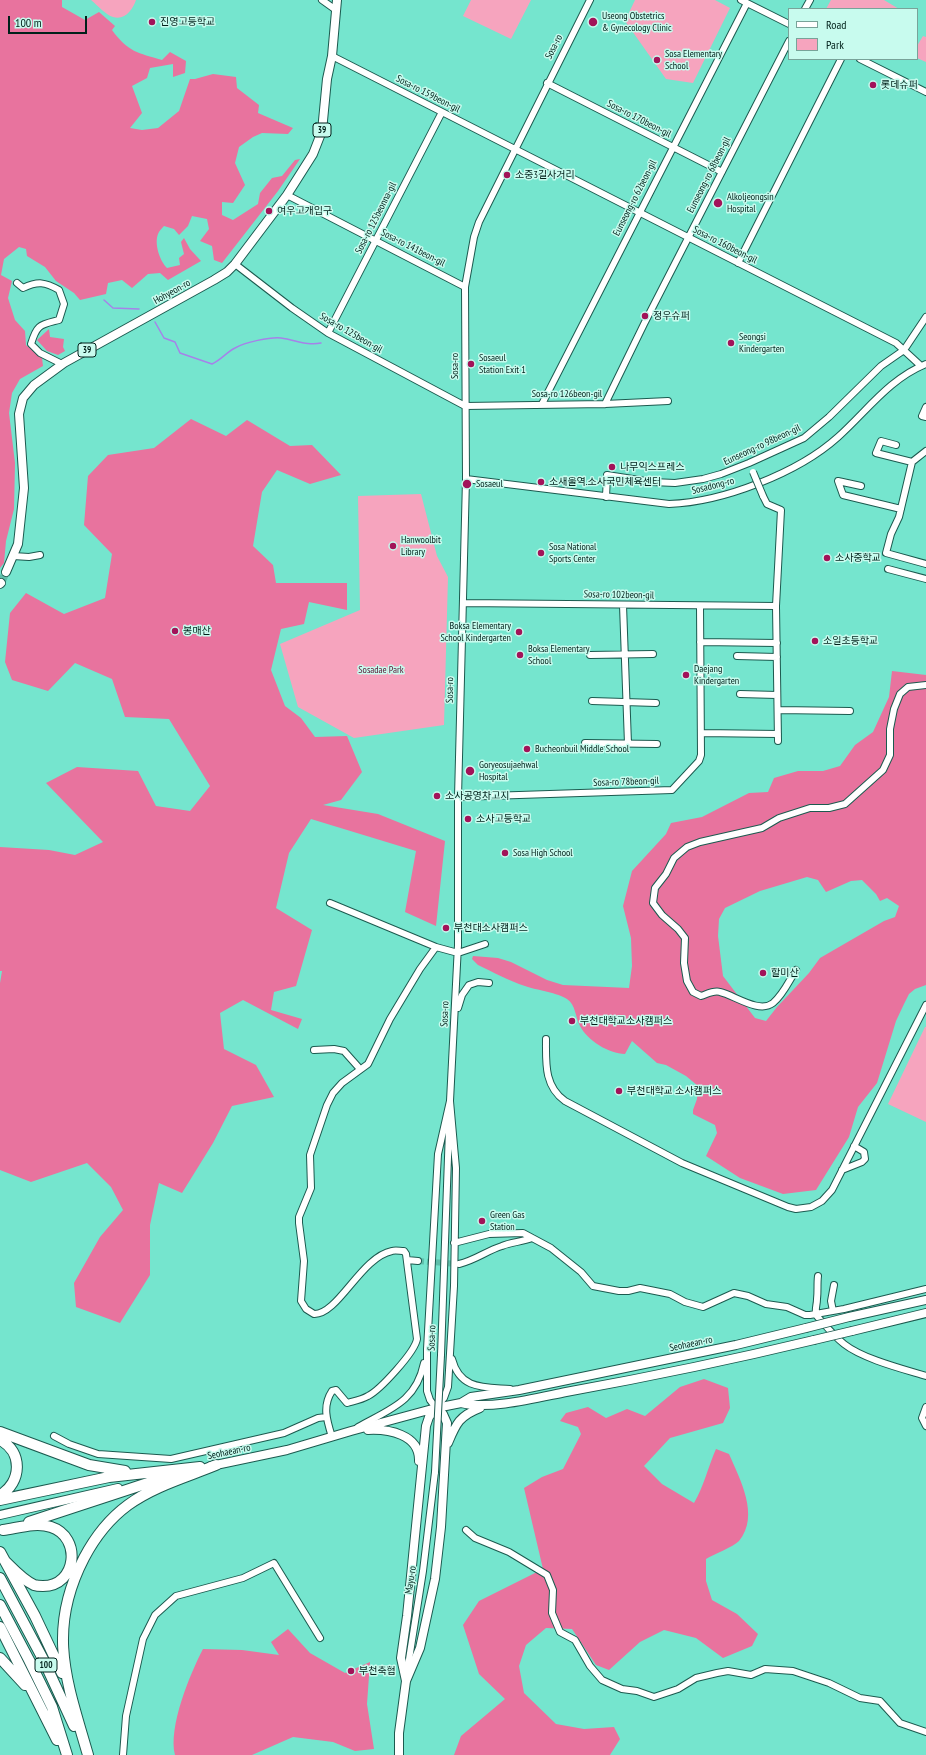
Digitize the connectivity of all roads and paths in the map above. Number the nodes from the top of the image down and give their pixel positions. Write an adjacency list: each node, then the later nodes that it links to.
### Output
1 (322, 0): 5 (street)
2 (337, 0): 5 (main road, Hohyeon-ro / 39)
3 (590, 0): 11 (street, Sosa-ro)
4 (744, 2): 6 (street); 14 (street, Eunseong-ro 62beon-gil)
5 (336, 10): 8 (main road, Hohyeon-ro / 39)
6 (788, 24)
7 (788, 43): 16 (street, Eunseong-ro 68beon-gil)
8 (332, 56): 13 (street, Sosa-ro 159beon-gil); 17 (main road, Hohyeon-ro / 39)
9 (840, 60): 21 (street)
10 (862, 60): 12 (street)
11 (547, 83): 14 (street, Sosa-ro 170beon-gil); 15 (street, Sosa-ro)
12 (926, 92)
13 (442, 112): 15 (street, Sosa-ro 159beon-gil); 20 (street, Sosa-ro 125beonna-gil)
14 (672, 147): 16 (street, Sosa-ro 170beon-gil); 18 (street, Eunseong-ro 62beon-gil)
15 (516, 149): 18 (street, Sosa-ro 160beon-gil); 24 (street, Sosa-ro)
16 (722, 172): 19 (street, Eunseong-ro 68beon-gil)
17 (287, 195): 20 (street, Sosa-ro 141beon-gil); 22 (main road, Hohyeon-ro / 39)
18 (639, 213): 19 (street, Sosa-ro 160beon-gil); 31 (street, Eunseong-ro 62beon-gil)
19 (689, 238): 21 (street, Sosa-ro 160beon-gil); 32 (street, Eunseong-ro 68beon-gil)
20 (375, 240): 24 (street, Sosa-ro 141beon-gil); 26 (street, Sosa-ro 125beonna-gil)
21 (738, 263): 27 (street, Sosa-ro 160beon-gil)
22 (235, 264): 26 (street, Sosa-ro 125beon-gil); 28 (main road, Hohyeon-ro / 39)
23 (17, 283): 28 (street)
24 (465, 287): 33 (street, Sosa-ro)
25 (926, 317): 27 (street, Eunseong-ro 98beon-gil)
26 (328, 333): 33 (street, Sosa-ro 125beon-gil)
27 (904, 350): 29 (street, Sosa-ro 160beon-gil); 39 (street, Eunseong-ro 98beon-gil)
28 (62, 364): 45 (main road, Hohyeon-ro / 39)
29 (923, 365): 42 (street, Sosadong-ro)
30 (668, 401): 32 (street, Sosa-ro 126beon-gil)
31 (542, 404): 32 (street, Sosa-ro 126beon-gil); 33 (street, Sosa-ro 126beon-gil)
32 (605, 404)
33 (465, 406): 40 (street, Sosa-ro)
34 (926, 407): 35 (street)
35 (926, 417)
36 (896, 445): 38 (street)
37 (926, 451): 38 (street)
38 (912, 462): 43 (street)
39 (749, 463): 42 (street, Eunseong-ro 98beon-gil); 53 (street, bridge)
40 (466, 479): 42 (street, Sosadong-ro); 50 (street, Sosa-ro)
41 (861, 486): 43 (street)
42 (606, 497)
43 (901, 509): 46 (street)
44 (40, 555): 45 (street)
45 (12, 556): 48 (main road, Hohyeon-ro / 39)
46 (926, 564)
47 (888, 569): 49 (street)
48 (6, 572)
49 (926, 580)
50 (463, 603): 51 (street, Sosa-ro 102beon-gil); 73 (street, Sosa-ro)
51 (623, 605): 52 (street, Sosa-ro 102beon-gil); 56 (street)
52 (700, 606): 53 (street, Sosa-ro 102beon-gil); 54 (street, Sosa-ro 78beon-gil)
53 (776, 606): 55 (street)
54 (700, 642): 55 (street); 69 (street, Sosa-ro 78beon-gil)
55 (776, 643): 60 (street)
56 (625, 654): 57 (street); 58 (street); 65 (street)
57 (652, 654)
58 (590, 655)
59 (737, 656): 60 (street)
60 (777, 657): 63 (street)
61 (926, 685): 78 (street)
62 (740, 694): 63 (street)
63 (777, 695): 67 (street)
64 (592, 701): 65 (street)
65 (626, 702): 66 (street); 71 (street)
66 (656, 703)
67 (778, 710): 68 (street); 69 (street)
68 (850, 711)
69 (701, 733): 73 (street, Sosa-ro 78beon-gil)
70 (585, 743): 71 (street)
71 (628, 744): 72 (street)
72 (657, 744)
73 (458, 796): 77 (street, Sosa-ro)
74 (330, 903): 76 (street)
75 (486, 944): 77 (street)
76 (436, 947): 77 (street); 84 (street)
77 (458, 953): 81 (street, Sosa-ro)
78 (796, 970)
79 (489, 983): 81 (street)
80 (926, 1005): 86 (street)
81 (455, 1019): 85 (street, Sosa-ro)
82 (546, 1039): 87 (street)
83 (314, 1050): 84 (street)
84 (360, 1070): 90 (street)
85 (450, 1101): 89 (street); 100 (street); 107 (street, Sosa-ro, bridge)
86 (854, 1146): 87 (street); 87 (street)
87 (842, 1170)
88 (532, 1238): 89 (street); 92 (street); 99 (street)
89 (454, 1243): 101 (street)
90 (407, 1260): 91 (street); 108 (street)
91 (418, 1261)
92 (459, 1264)
93 (818, 1276): 99 (street)
94 (834, 1285): 97 (street)
95 (926, 1289): 97 (street)
96 (924, 1300): 103 (main road, Seohaean-ro, bridge)
97 (833, 1311): 99 (street)
98 (925, 1313): 105 (main road, Seohaean-ro, bridge)
99 (816, 1315): 102 (street)
100 (427, 1349): 107 (street); 110 (street)
101 (450, 1352): 103 (street); 107 (street)
102 (926, 1376)
103 (519, 1390): 104 (main road, Seohaean-ro)
104 (461, 1403): 105 (main road, Seohaean-ro); 107 (main road, Seohaean-ro)
105 (487, 1405): 115 (main road)
106 (926, 1407): 109 (street)
107 (438, 1408): 110 (main road, Seohaean-ro); 115 (main road); 120 (main road); 132 (street, Mayu-ro, bridge)
108 (326, 1417): 112 (street); 113 (street)
109 (926, 1426)
110 (351, 1431): 113 (main road, Seohaean-ro); 120 (main road)
111 (0, 1432): 117 (highway)
112 (54, 1436)
113 (332, 1437): 116 (main road, Seohaean-ro)
114 (0, 1440): 119 (highway)
115 (446, 1448): 132 (main road)
116 (216, 1465): 117 (highway); 118 (main road, Seohaean-ro); 134 (highway)
117 (169, 1471): 121 (highway)
118 (157, 1480): 122 (main road, Seohaean-ro); 123 (highway)
119 (0, 1495)
120 (418, 1496): 132 (main road)
121 (0, 1500)
122 (0, 1515)
123 (1, 1530): 126 (highway)
124 (466, 1530): 135 (street)
125 (0, 1552): 126 (highway)
126 (6, 1562): 134 (highway)
127 (0, 1578): 137 (highway, 100)
128 (0, 1605): 136 (highway, 100)
129 (0, 1627): 133 (highway)
130 (320, 1638): 138 (street)
131 (0, 1658): 133 (highway)
132 (406, 1682): 139 (main road, Mayu-ro)
133 (33, 1694): 136 (highway)
134 (74, 1709): 137 (highway)
135 (926, 1732)
136 (66, 1755)
137 (88, 1755)
138 (123, 1755)
139 (399, 1755)

